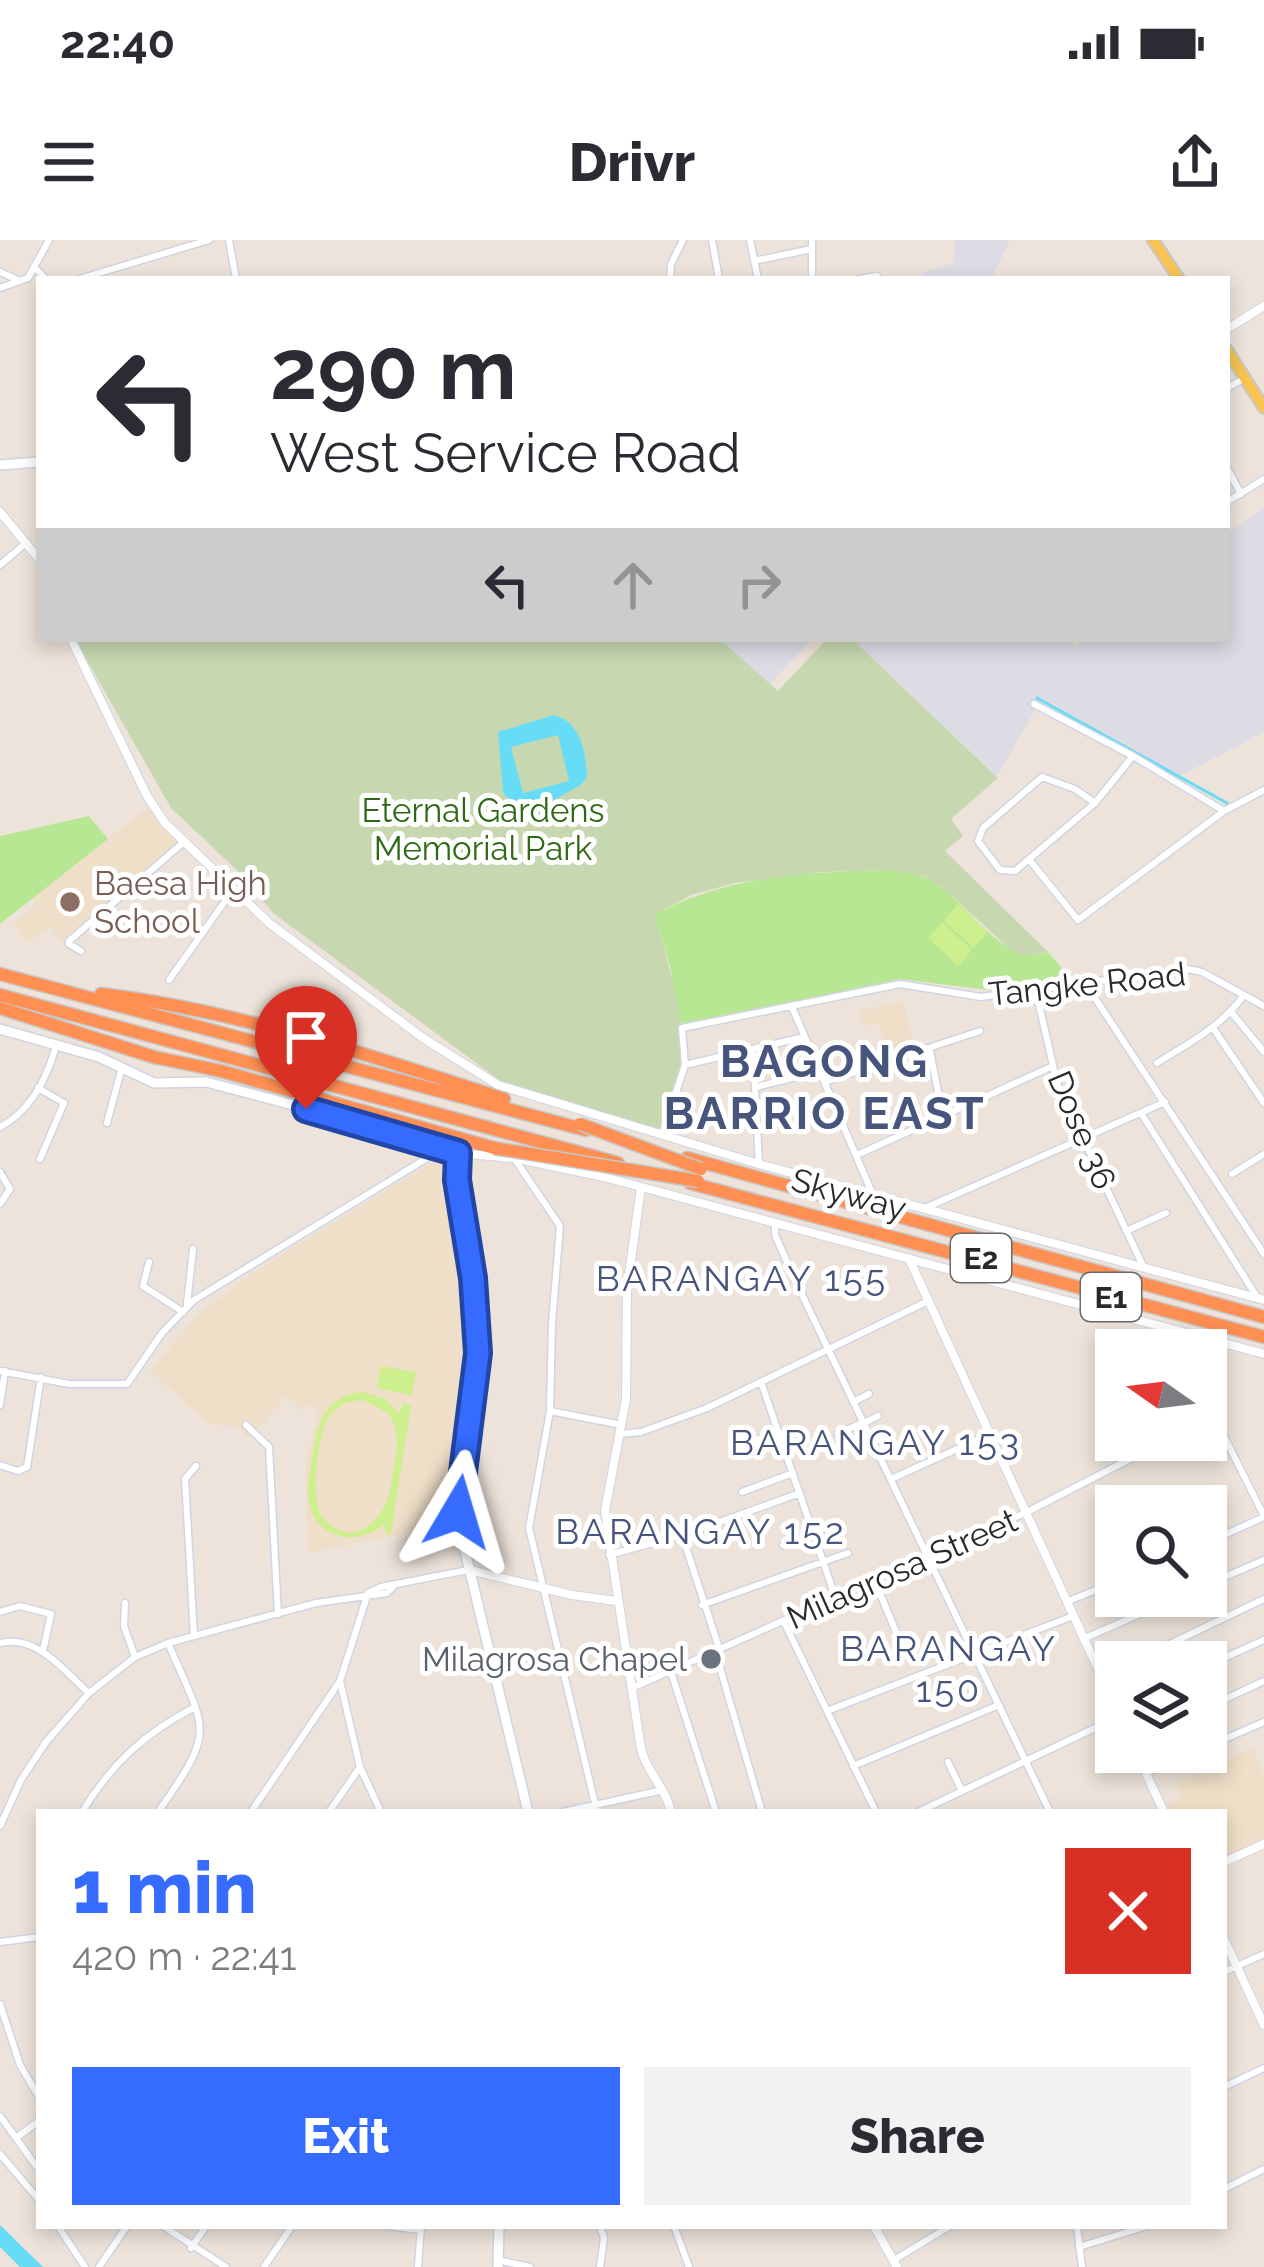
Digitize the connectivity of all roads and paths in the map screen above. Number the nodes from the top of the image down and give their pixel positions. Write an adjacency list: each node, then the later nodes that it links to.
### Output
1 (49, 240): 10 (street)
2 (208, 240): 13 (street)
3 (229, 240): 14 (street)
4 (683, 240): 15 (street)
5 (712, 240): 16 (street)
6 (750, 240): 9 (street)
7 (1153, 240): 19 (main road)
8 (812, 244): 9 (street); 18 (street)
9 (754, 261): 17 (street)
10 (35, 268): 12 (street); 20 (street)
11 (0, 272): 20 (street)
12 (43, 276)
13 (89, 276)
14 (235, 276)
15 (670, 276)
16 (718, 276)
17 (757, 276)
18 (812, 276)
19 (1177, 276)
20 (20, 281): 21 (street)
21 (0, 288)
22 (1264, 306): 23 (street)
23 (1230, 327)
24 (1230, 355): 25 (main road)
25 (1245, 378): 26 (street); 27 (main road)
26 (1230, 386)
27 (1264, 408)
28 (36, 462): 29 (main road)
29 (0, 465)
30 (1230, 474): 32 (street)
31 (1264, 479): 32 (street)
32 (1241, 494): 33 (street)
33 (1230, 500)
34 (0, 512): 35 (street)
35 (26, 543): 36 (street); 37 (street)
36 (36, 556)
37 (0, 565)
38 (72, 642): 44 (street)
39 (1034, 704): 40 (street)
40 (1133, 756): 42 (street); 43 (street)
41 (1264, 790): 43 (street)
42 (1095, 803): 45 (street); 45 (street)
43 (1224, 811): 45 (street)
44 (184, 842): 46 (street); 47 (street)
45 (1030, 861)
46 (233, 889): 49 (street); 83 (street)
47 (81, 951)
48 (0, 974): 52 (highway, E1)
49 (169, 980)
50 (1085, 982): 51 (street, Tangke Road); 54 (street, Tangke Road); 77 (street)
51 (1035, 987): 56 (street, Tangke Road); 70 (street, Dose 36)
52 (52, 988): 94 (highway, bridge); 110 (highway, E1)
53 (0, 995): 112 (highway, E1)
54 (1244, 995): 55 (street); 58 (street)
55 (1264, 1006)
56 (792, 1007): 62 (street); 69 (street, Tangke Road)
57 (0, 1008): 67 (highway)
58 (1232, 1012): 59 (street); 66 (street)
59 (1213, 1028): 68 (street); 78 (street)
60 (0, 1029): 63 (main road)
61 (980, 1030): 65 (street)
62 (805, 1037): 64 (street); 72 (street)
63 (56, 1046): 71 (main road); 76 (street)
64 (753, 1049): 69 (street); 75 (street)
65 (929, 1049): 74 (street); 80 (street)
66 (1264, 1052)
67 (154, 1057): 73 (highway); 94 (highway, bridge)
68 (1157, 1063)
69 (685, 1065): 83 (street)
70 (1053, 1066): 80 (street); 84 (street, Dose 36)
71 (122, 1067): 73 (main road); 81 (street)
72 (820, 1071): 74 (street); 75 (street)
73 (206, 1082): 85 (main road)
74 (825, 1082): 88 (street)
75 (756, 1087): 91 (street)
76 (38, 1088): 82 (street); 90 (street)
77 (1166, 1102): 79 (street); 103 (street)
78 (1264, 1102)
79 (1141, 1113): 84 (street); 107 (street)
80 (948, 1116): 88 (street)
81 (107, 1123)
82 (0, 1127)
83 (662, 1136): 91 (street)
84 (1083, 1138): 98 (street); 101 (street, Dose 36)
85 (446, 1148): 86 (main road); 109 (street)
86 (458, 1153): 89 (street); 153 (main road)
87 (1264, 1154): 93 (street)
88 (857, 1155): 96 (street)
89 (514, 1158): 95 (street); 122 (street)
90 (40, 1159)
91 (759, 1163): 96 (street)
92 (0, 1172): 97 (street)
93 (1232, 1174)
94 (699, 1175): 110 (highway, Skyway / E2); 112 (highway, Skyway / E2)
95 (641, 1187): 100 (street); 126 (street)
96 (873, 1195): 98 (street)
97 (0, 1204)
98 (925, 1208): 106 (street)
99 (1166, 1213): 101 (street)
100 (775, 1225): 105 (street); 114 (street)
101 (1126, 1231): 106 (street, Dose 36)
102 (193, 1249): 109 (street)
103 (1264, 1254)
104 (149, 1262): 109 (street)
105 (911, 1262): 108 (street); 111 (street)
106 (1144, 1268): 107 (street)
107 (1261, 1299)
108 (926, 1302): 114 (street); 130 (street)
109 (185, 1310): 117 (street)
110 (1264, 1319)
111 (1170, 1329)
112 (1264, 1335)
113 (1227, 1344): 115 (street)
114 (829, 1351): 118 (street); 120 (street)
115 (1264, 1354)
116 (3, 1371): 117 (street); 121 (street)
117 (41, 1377): 135 (street)
118 (761, 1382): 126 (street); 127 (street)
119 (869, 1394): 120 (street)
120 (854, 1402): 124 (street)
121 (0, 1406)
122 (550, 1411): 126 (street); 156 (street)
123 (878, 1416): 124 (street)
124 (864, 1423): 129 (street); 132 (street)
125 (246, 1425): 166 (street)
126 (621, 1430): 149 (street)
127 (778, 1432): 131 (street); 137 (street)
128 (891, 1433): 132 (street)
129 (838, 1434)
130 (988, 1436): 138 (street); 141 (street)
131 (756, 1440)
132 (873, 1442): 138 (street)
133 (1227, 1442): 142 (street)
134 (1126, 1461): 141 (street, Milagrosa Street)
135 (0, 1465)
136 (196, 1466): 170 (street)
137 (793, 1473): 139 (street); 140 (street)
138 (891, 1479): 150 (street)
139 (742, 1492)
140 (800, 1493): 144 (street); 146 (street)
141 (1025, 1513): 150 (street, Milagrosa Street); 162 (street)
142 (1264, 1516): 145 (street)
143 (836, 1524): 144 (street)
144 (813, 1532): 147 (street); 152 (street)
145 (1227, 1533)
146 (682, 1535): 149 (street); 164 (street)
147 (783, 1545)
148 (848, 1553): 152 (street)
149 (608, 1556): 161 (street)
150 (928, 1557): 155 (street, Milagrosa Street); 179 (street)
151 (1264, 1560): 154 (street)
152 (824, 1564): 159 (street); 164 (street)
153 (470, 1570): 156 (street); 158 (street); 208 (main road)
154 (1227, 1576)
155 (875, 1581): 159 (street, Milagrosa Street); 171 (street)
156 (543, 1588): 161 (street); 202 (street)
157 (1095, 1590): 162 (street)
158 (368, 1593): 166 (street); 184 (street)
159 (836, 1599): 169 (street, Milagrosa Street)
160 (1264, 1599): 174 (street)
161 (616, 1600): 186 (street)
162 (1066, 1602): 167 (street)
163 (125, 1603): 180 (street)
164 (702, 1605): 178 (street)
165 (0, 1612): 177 (street)
166 (278, 1614): 170 (street)
167 (1073, 1616): 172 (street); 179 (street)
168 (1134, 1617): 172 (street)
169 (784, 1622): 178 (street, Milagrosa Street); 191 (street)
170 (194, 1636): 176 (street)
171 (898, 1637)
172 (1084, 1639): 182 (street)
173 (1264, 1640): 181 (street)
174 (1176, 1641)
175 (0, 1643): 177 (street)
176 (168, 1643): 180 (street); 190 (street)
177 (43, 1651): 187 (street)
178 (718, 1652): 183 (street, Milagrosa Street); 211 (street)
179 (976, 1656): 189 (street); 191 (street)
180 (135, 1657): 187 (street)
181 (1227, 1657)
182 (1095, 1664)
183 (671, 1672): 186 (street, Milagrosa Street); 210 (street)
184 (340, 1681): 198 (street); 205 (street)
185 (1264, 1681): 188 (street)
186 (632, 1688): 200 (street)
187 (89, 1693): 216 (street)
188 (1227, 1698)
189 (999, 1705): 195 (street); 197 (street)
190 (195, 1707): 203 (street); 204 (street)
191 (827, 1712): 197 (street)
192 (1264, 1722): 194 (street)
193 (1095, 1728): 195 (street)
194 (1227, 1738)
195 (1026, 1761): 201 (street); 214 (street)
196 (948, 1762): 201 (street)
197 (854, 1766): 212 (street)
198 (360, 1767): 206 (street); 207 (street)
199 (1146, 1773): 215 (street)
200 (659, 1791): 202 (street); 209 (street)
201 (962, 1791): 213 (street)
202 (596, 1808)
203 (84, 1809)
204 (160, 1809)
205 (253, 1809)
206 (330, 1809)
207 (380, 1809)
208 (527, 1809)
209 (669, 1809)
210 (715, 1809)
211 (761, 1809)
212 (875, 1809)
213 (924, 1809)
214 (1049, 1809)
215 (1163, 1809)
216 (0, 1826)
217 (1264, 1844): 218 (street)
218 (1227, 1861)
219 (36, 1937): 220 (street)
220 (0, 1942)
221 (1227, 1945): 223 (street)
222 (1264, 1954): 223 (street)
223 (1237, 1966): 224 (street); 226 (street)
224 (1227, 1971)
225 (0, 2004): 229 (street)
226 (1264, 2025)
227 (1264, 2068): 228 (street)
228 (1227, 2086)
229 (36, 2092)
230 (0, 2116): 232 (street)
231 (36, 2123): 232 (street)
232 (16, 2138): 234 (street)
233 (0, 2154): 237 (street)
234 (36, 2166)
235 (1264, 2169): 236 (street)
236 (1227, 2188)
237 (36, 2196)
238 (60, 2229): 255 (street)
239 (125, 2229): 256 (street)
240 (167, 2229): 252 (street)
241 (204, 2229): 252 (street)
242 (290, 2229): 258 (street)
243 (420, 2229): 259 (street)
244 (499, 2229): 253 (main road)
245 (601, 2229): 261 (street)
246 (675, 2229): 262 (street)
247 (876, 2229): 254 (street)
248 (946, 2229): 254 (street)
249 (1077, 2229): 251 (street)
250 (1137, 2229): 251 (street)
251 (1079, 2247): 263 (street)
252 (191, 2248): 257 (street)
253 (498, 2264): 260 (street)
254 (896, 2264)
255 (85, 2267)
256 (99, 2267)
257 (226, 2267)
258 (264, 2267)
259 (418, 2267)
260 (530, 2267)
261 (600, 2267)
262 (689, 2267)
263 (1082, 2267)

